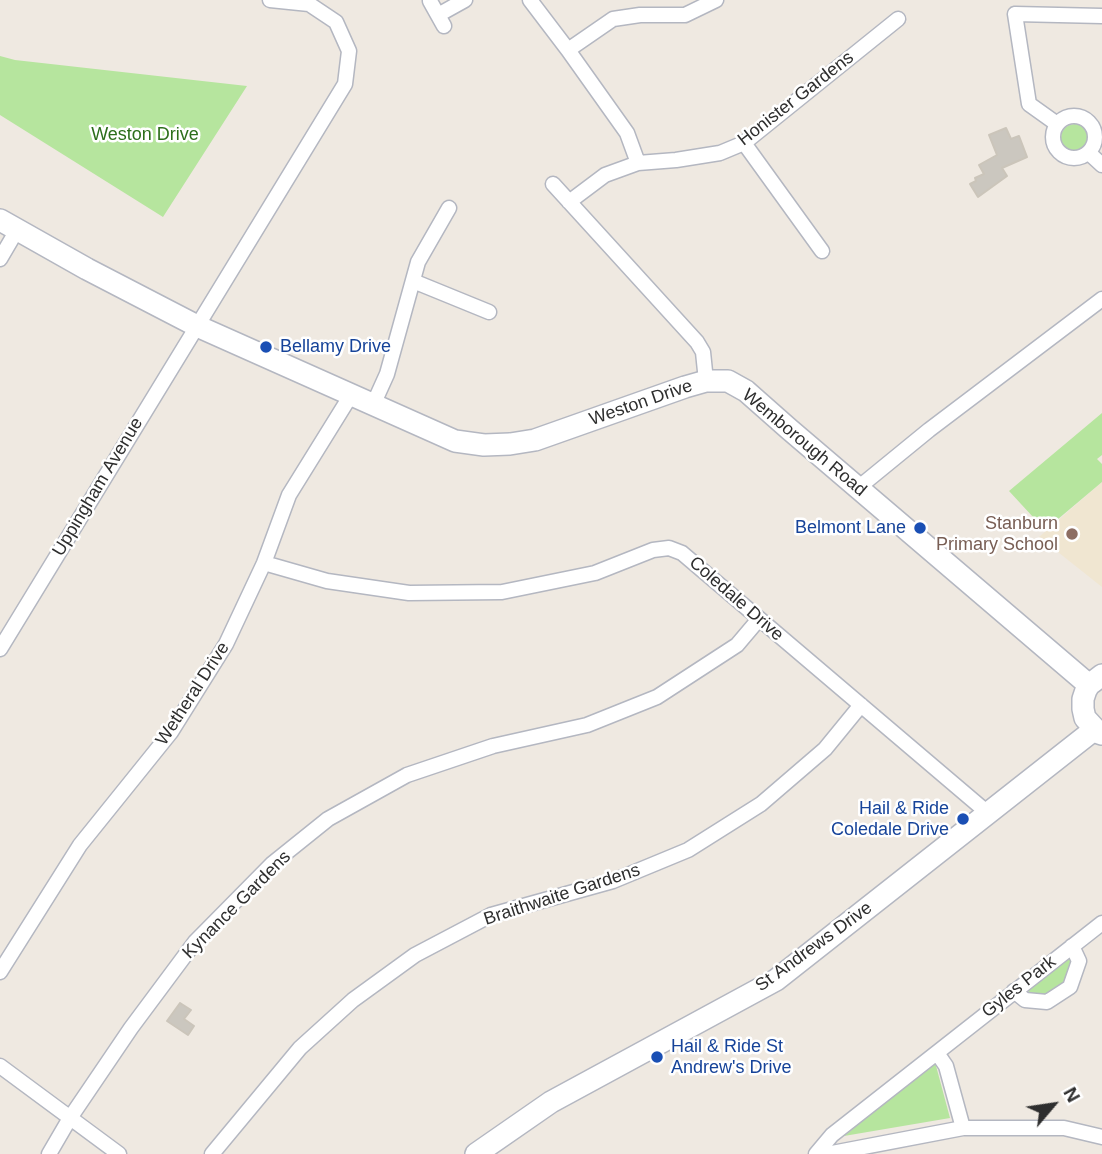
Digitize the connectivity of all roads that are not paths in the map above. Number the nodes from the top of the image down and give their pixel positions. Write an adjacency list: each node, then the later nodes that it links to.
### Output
1 (270, 0): 23 (street)
2 (465, 0): 5 (street)
3 (530, 0): 8 (street)
4 (716, 0): 8 (street)
5 (430, 1)
6 (1102, 16): 9 (street)
7 (898, 19): 10 (street, Honister Gardens)
8 (568, 50): 12 (street)
9 (1057, 124): 11 (street); 11 (street)
10 (744, 143): 12 (street, Honister Gardens); 18 (street)
11 (1088, 153): 13 (street)
12 (638, 163): 15 (street, Honister Gardens)
13 (1102, 165)
14 (553, 184): 15 (street)
15 (569, 202): 24 (street)
16 (449, 208): 20 (street)
17 (8, 225): 19 (street); 23 (street, Weston Drive)
18 (822, 251)
19 (0, 259)
20 (412, 281): 22 (street); 26 (street)
21 (1102, 299): 27 (street)
22 (489, 312)
23 (197, 326): 25 (street, Weston Drive); 30 (street, Uppingham Avenue)
24 (706, 381): 26 (street, Weston Drive); 27 (street, Wemborough Road)
25 (351, 395): 26 (street, Weston Drive); 28 (street, Wetheral Drive)
26 (373, 405)
27 (858, 488): 31 (street, Wemborough Road)
28 (264, 563): 29 (street, Coledale Drive); 37 (street, Wetheral Drive)
29 (759, 619): 32 (street, Coledale Drive); 41 (street, Kynance Gardens)
30 (0, 649)
31 (1095, 680): 33 (street)
32 (861, 705): 34 (street, Coledale Drive); 46 (street, Braithwaite Gardens)
33 (1099, 732): 34 (street, St Andrews Drive)
34 (989, 814): 47 (street, St Andrews Drive)
35 (1102, 923): 36 (street, Gyles Park)
36 (1072, 946): 38 (street, Gyles Park); 38 (street)
37 (0, 972)
38 (1014, 991): 39 (street, Gyles Park)
39 (937, 1053): 42 (street); 48 (street, Gyles Park)
40 (0, 1066): 41 (street)
41 (70, 1118): 44 (street, Kynance Gardens); 45 (street)
42 (963, 1128): 43 (street); 49 (street)
43 (1102, 1137)
44 (49, 1154)
45 (119, 1154)
46 (212, 1154)
47 (475, 1154)
48 (816, 1154)
49 (827, 1154)

